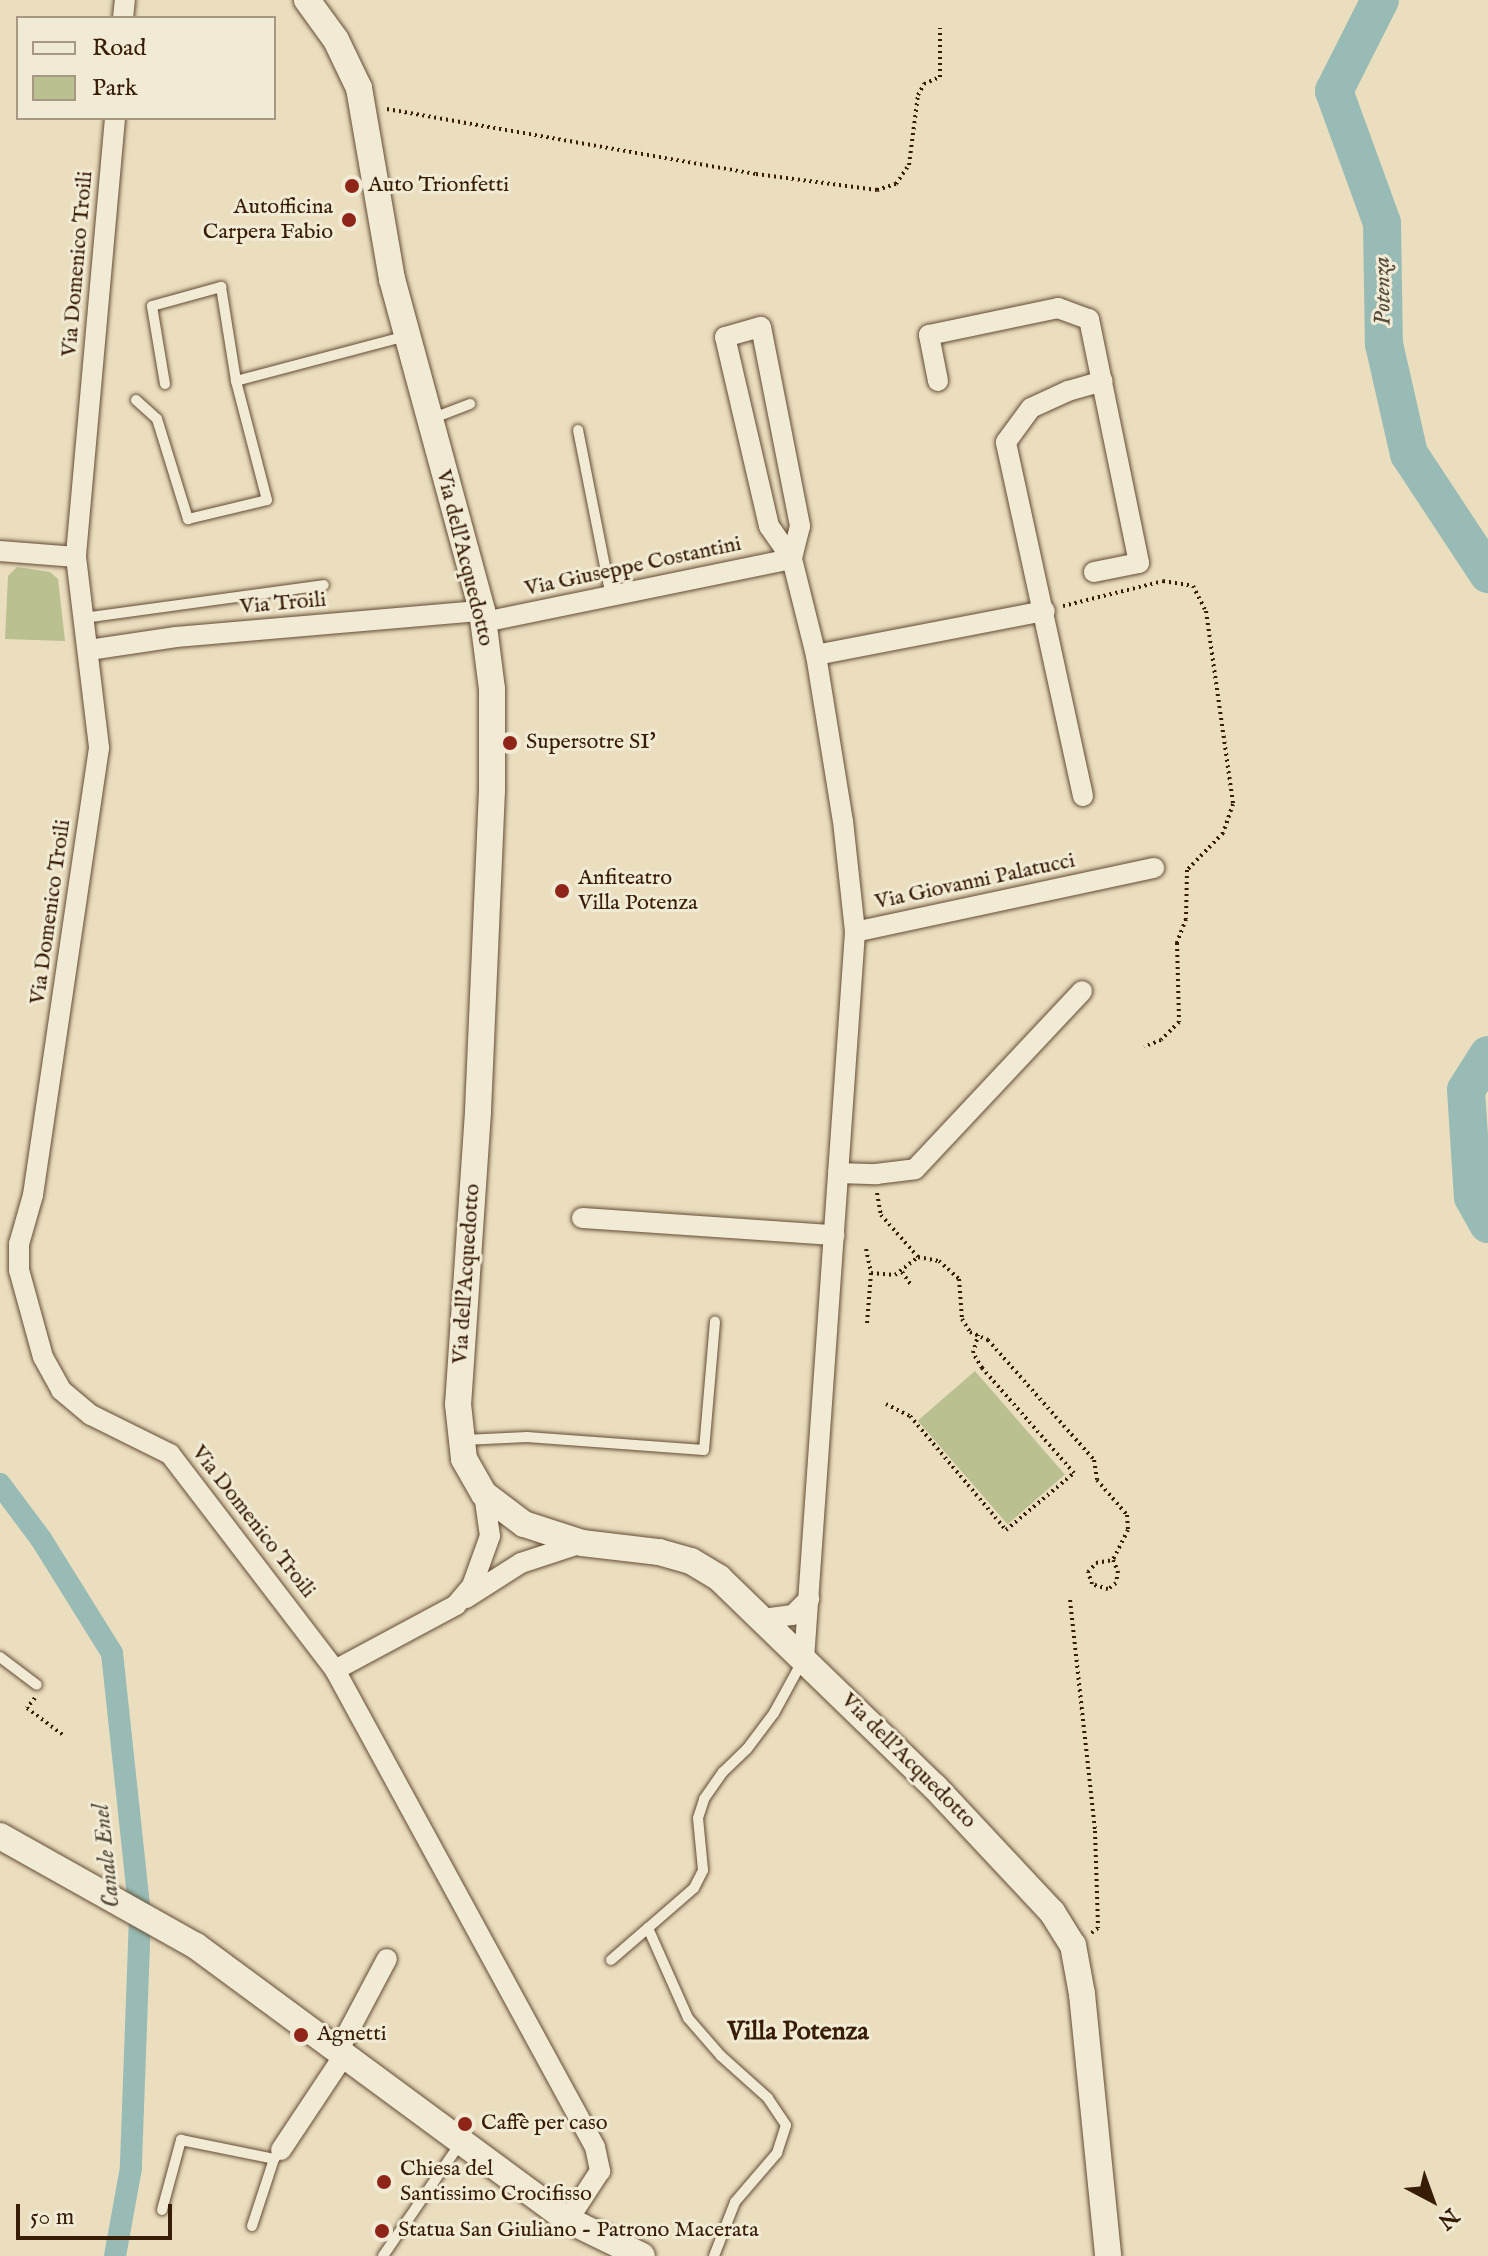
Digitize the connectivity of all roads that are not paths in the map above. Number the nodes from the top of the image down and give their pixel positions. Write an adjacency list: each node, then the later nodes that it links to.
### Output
1 (307, 0): 3 (street, Via dell'Acquedotto)
2 (115, 120): 13 (street, Via Domenico Troili)
3 (407, 336): 4 (lane); 10 (street, Via dell'Acquedotto)
4 (236, 381): 7 (lane); 8 (lane)
5 (938, 381): 6 (street)
6 (1103, 381): 15 (street); 18 (street)
7 (165, 384)
8 (136, 400)
9 (470, 404): 10 (lane)
10 (430, 420): 19 (street, Via dell'Acquedotto)
11 (578, 430): 17 (lane)
12 (0, 551): 13 (street)
13 (76, 557): 20 (street, Via Domenico Troili)
14 (792, 559): 14 (street, Via Giuseppe Costantini); 17 (street, Via Giuseppe Costantini); 22 (street, Via Giuseppe Costantini)
15 (1094, 572)
16 (324, 585): 20 (lane)
17 (611, 597): 19 (street, Via Giuseppe Costantini)
18 (1045, 611): 22 (street); 23 (street)
19 (483, 616): 21 (street, Via Troili); 31 (street, Via dell'Acquedotto)
20 (83, 618): 21 (street, Via Domenico Troili)
21 (89, 650): 39 (street, Via Domenico Troili)
22 (816, 655): 25 (street, Via Giuseppe Costantini)
23 (1083, 796)
24 (1154, 868): 25 (street, Via Giovanni Palatucci)
25 (855, 932): 27 (street, Via Giovanni Palatucci)
26 (1082, 991): 27 (street)
27 (838, 1173): 29 (street, Via Giovanni Palatucci)
28 (582, 1218): 29 (street)
29 (834, 1235): 34 (street, Via Giovanni Palatucci)
30 (715, 1321): 31 (lane)
31 (462, 1440): 32 (street, Via dell'Acquedotto)
32 (484, 1494): 33 (street, Via dell'Acquedotto); 35 (street)
33 (582, 1543): 35 (street); 36 (street, Via dell'Acquedotto)
34 (809, 1599): 36 (street); 38 (street, Via Giovanni Palatucci)
35 (456, 1605): 39 (street)
36 (763, 1619): 38 (street, Via dell'Acquedotto)
37 (0, 1657): 40 (lane)
38 (804, 1659): 42 (lane); 54 (street, Via dell'Acquedotto)
39 (335, 1670): 49 (street, Via Domenico Troili)
40 (38, 1689)
41 (0, 1836): 45 (street)
42 (648, 1928): 44 (lane); 53 (lane)
43 (387, 1959): 45 (street)
44 (611, 1960)
45 (341, 2053): 46 (street); 47 (street)
46 (462, 2140): 49 (street); 51 (lane)
47 (278, 2155): 48 (lane); 50 (lane)
48 (162, 2210)
49 (568, 2220): 52 (street)
50 (252, 2226)
51 (383, 2256)
52 (642, 2256)
53 (714, 2256)
54 (1108, 2256)

